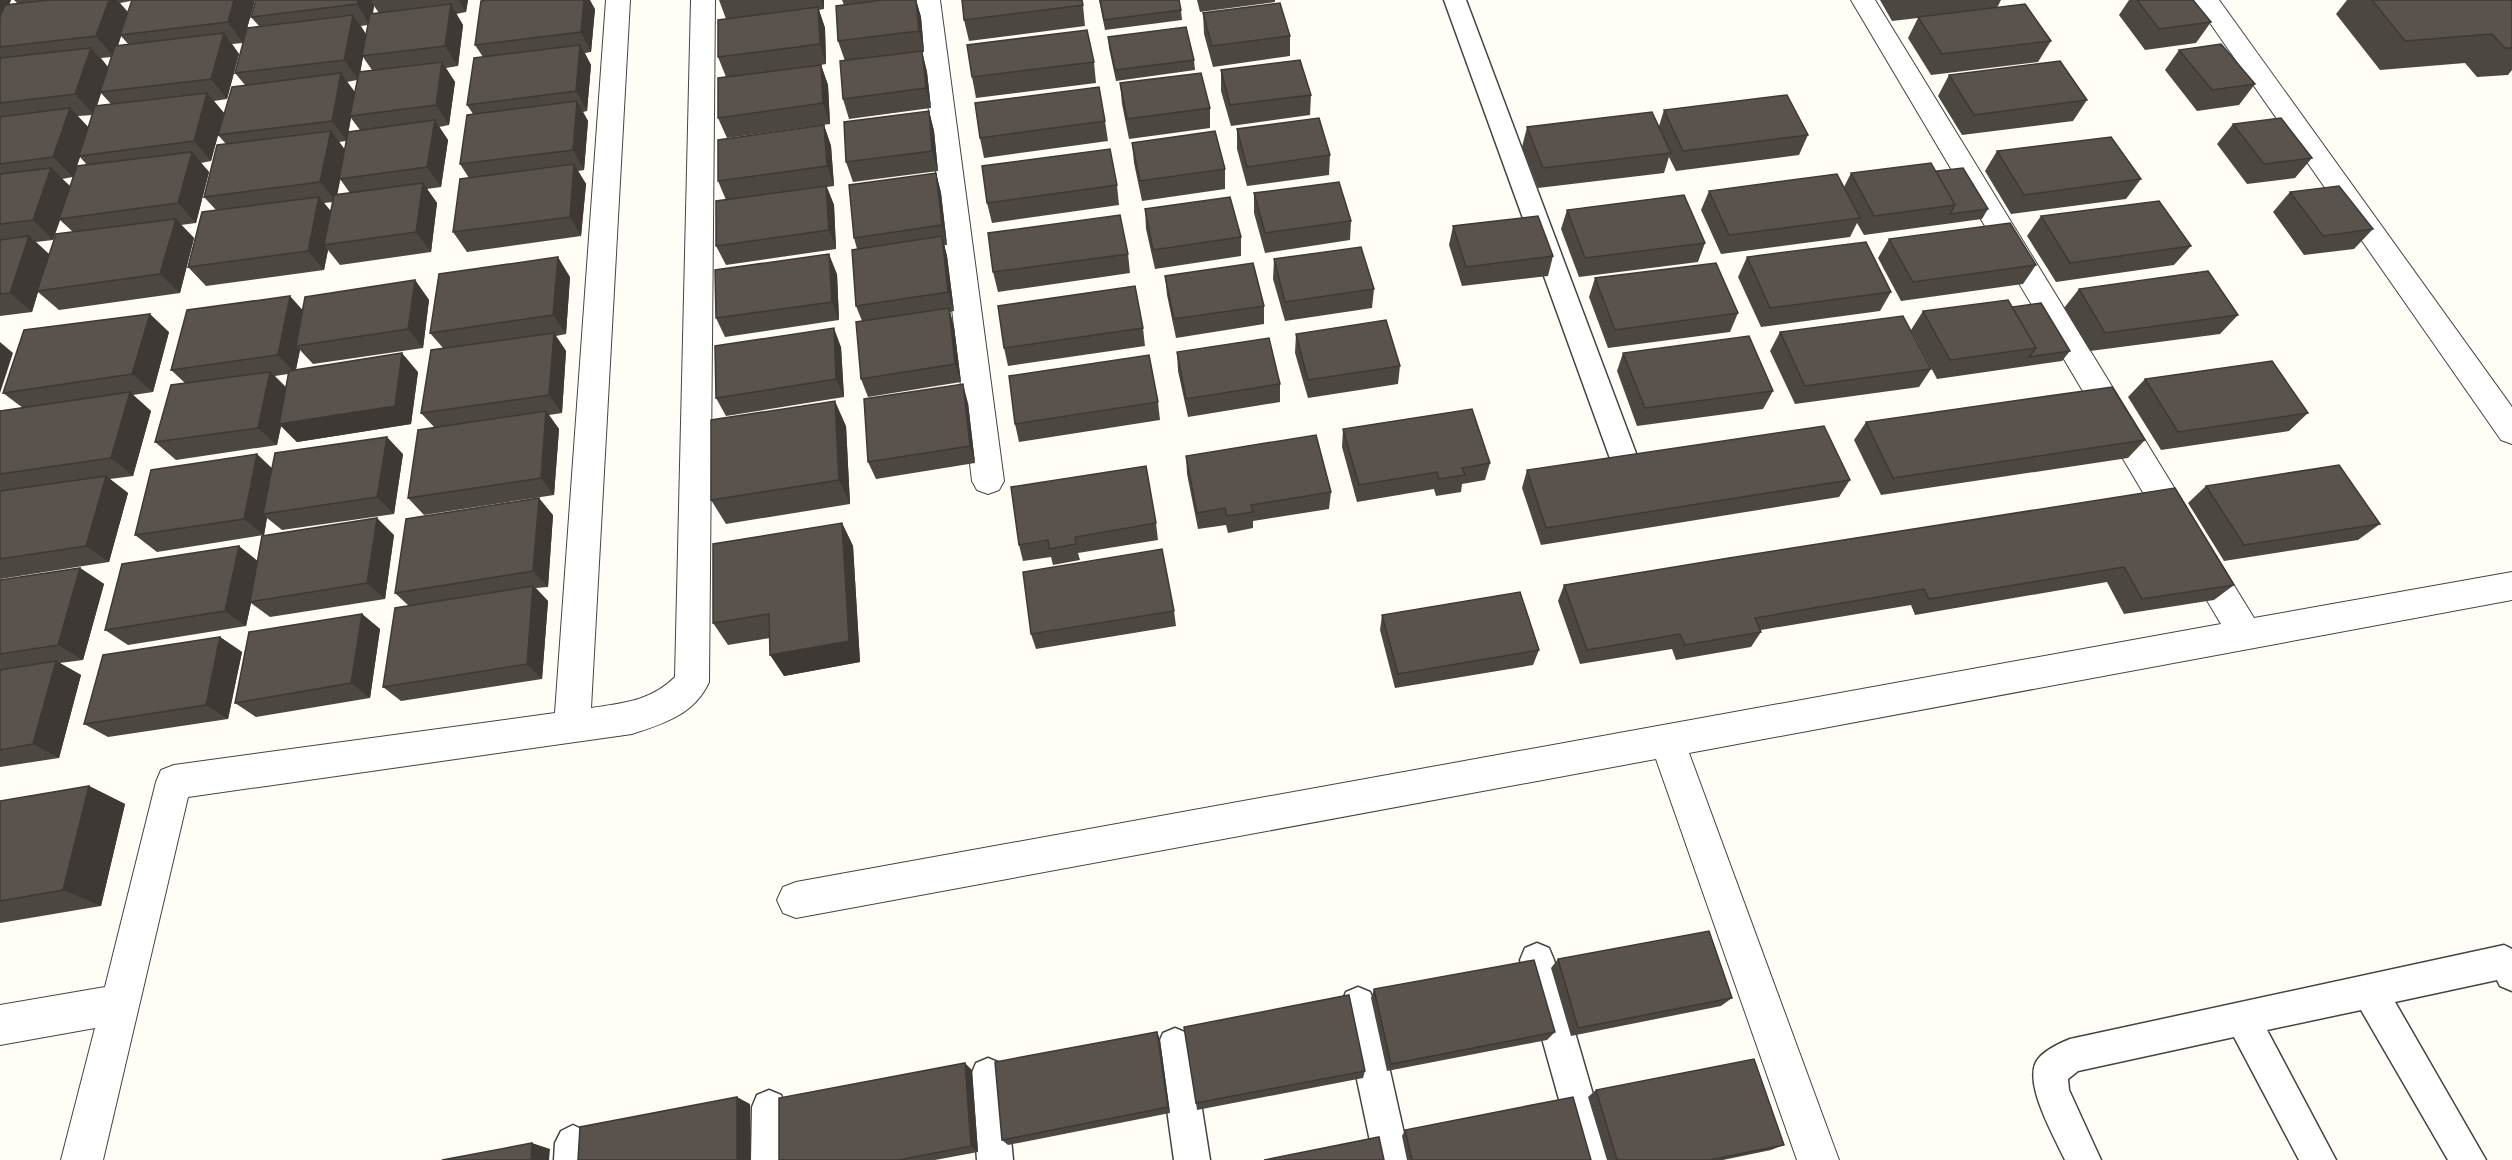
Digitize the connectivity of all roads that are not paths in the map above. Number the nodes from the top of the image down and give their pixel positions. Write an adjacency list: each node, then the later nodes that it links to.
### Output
1 (618, 0): 12 (street)
2 (703, 0): 12 (street)
3 (928, 0): 9 (street)
4 (1455, 0): 8 (lane)
5 (1863, 0): 11 (street)
6 (2206, 0): 7 (street)
7 (2512, 431)
8 (1626, 464)
9 (988, 481)
10 (2512, 586): 11 (street)
11 (2246, 635): 13 (street)
12 (572, 727): 18 (street)
13 (1667, 741): 14 (street); 31 (street)
14 (796, 900)
15 (1537, 960): 30 (lane)
16 (2512, 974): 17 (lane)
17 (2369, 992): 20 (lane); 34 (lane)
18 (120, 1004): 21 (street); 25 (street)
19 (1358, 1004): 29 (lane)
20 (2242, 1019): 32 (lane); 33 (lane)
21 (0, 1025)
22 (1175, 1046): 28 (lane)
23 (988, 1075): 27 (lane)
24 (769, 1107): 26 (lane)
25 (82, 1160)
26 (769, 1160)
27 (995, 1160)
28 (1192, 1160)
29 (1392, 1160)
30 (1594, 1160)
31 (1818, 1160)
32 (2084, 1160)
33 (2318, 1160)
34 (2468, 1160)

